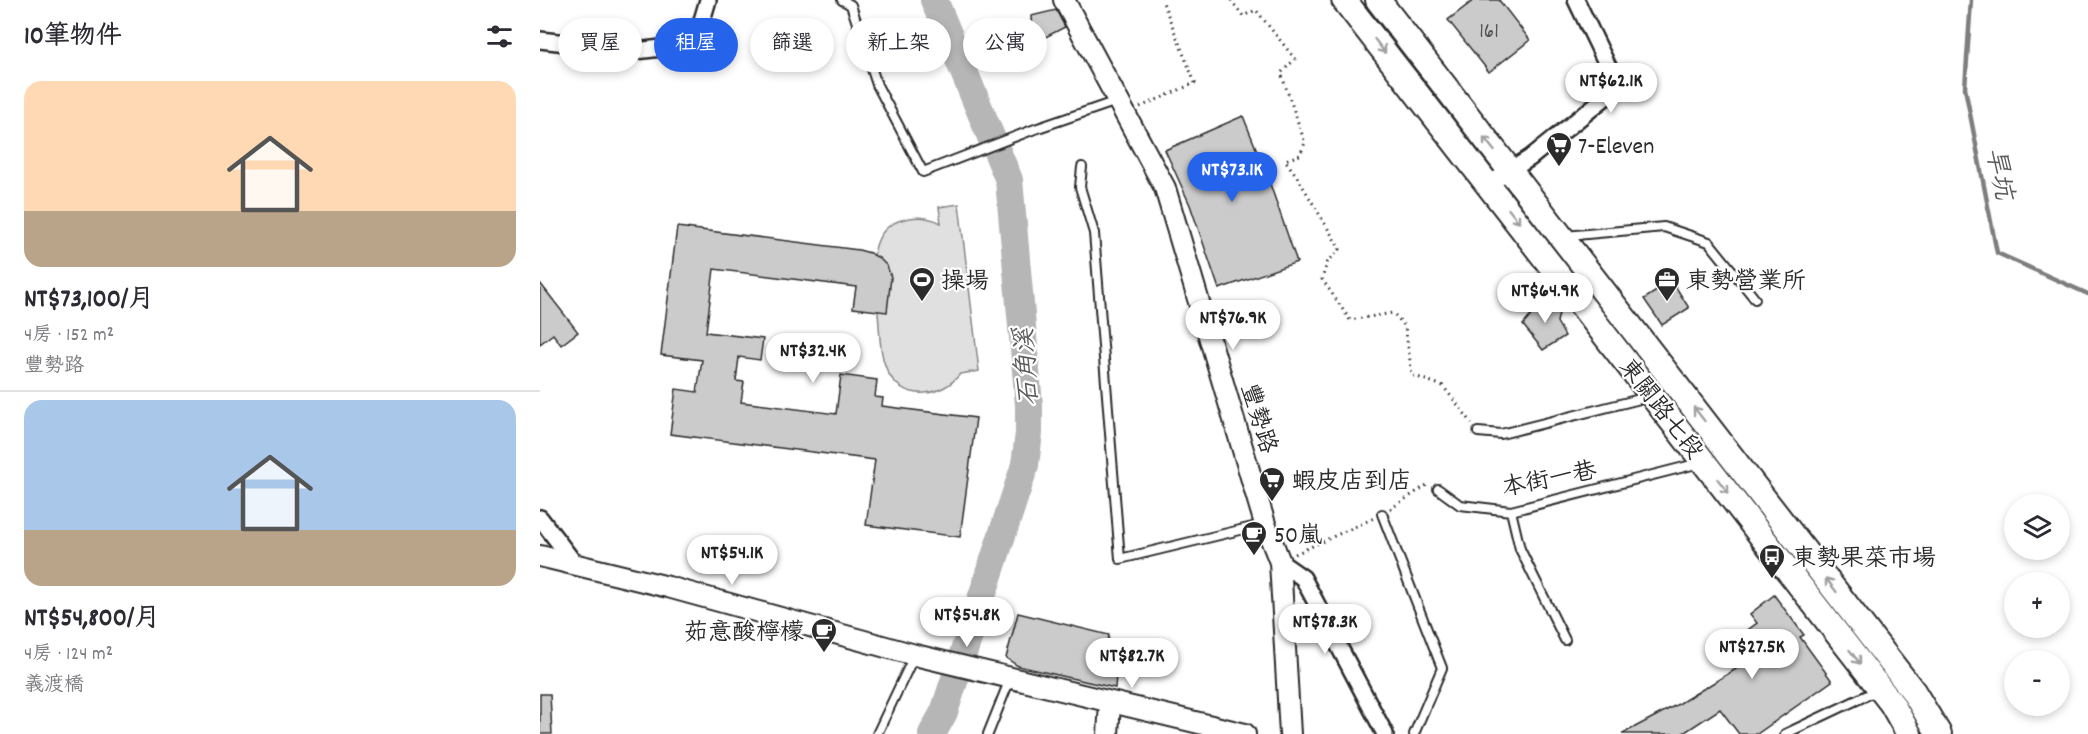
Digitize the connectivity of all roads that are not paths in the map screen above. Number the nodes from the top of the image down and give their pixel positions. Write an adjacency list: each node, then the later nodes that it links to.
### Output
1 (708, 0): 7 (street)
2 (842, 0): 8 (lane)
3 (1064, 0): 8 (street, 豐勢路)
4 (1344, 0): 11 (main road, 東關路七段, one-way to 11)
5 (1378, 0): 10 (main road, 東關路七段, one-way to 5)
6 (1576, 0): 10 (street)
7 (540, 40)
8 (1121, 107): 21 (street, 豐勢路)
9 (1082, 167): 21 (lane)
10 (1510, 171): 11 (street); 12 (main road, 東關路七段)
11 (1489, 184): 14 (main road, 東關路七段, one-way to 14)
12 (1561, 236): 13 (lane); 28 (main road, 東關路七段, one-way to 12)
13 (1755, 299)
14 (1653, 396): 15 (lane); 16 (main road, 東關路七段)
15 (1479, 432)
16 (1704, 462): 18 (lane, 本街一巷); 28 (main road, 東關路七段, one-way to 28)
17 (1438, 489): 18 (lane, 本街一巷)
18 (1510, 511): 25 (lane)
19 (1382, 514): 36 (lane)
20 (540, 518): 24 (street)
21 (1265, 524): 23 (street, 豐勢路)
22 (540, 556): 24 (street)
23 (1280, 561): 34 (street, 豐勢路); 35 (street)
24 (575, 564): 26 (street)
25 (1564, 640)
26 (915, 655): 27 (street); 30 (lane)
27 (1011, 678): 29 (street); 31 (lane)
28 (1891, 683): 37 (lane); 38 (main road, 東關路七段); 39 (main road, 東關路七段)
29 (1110, 703): 32 (street); 33 (street)
30 (877, 734)
31 (988, 734)
32 (1108, 734)
33 (1245, 734)
34 (1290, 734)
35 (1385, 734)
36 (1414, 734)
37 (1785, 734)
38 (1909, 734)
39 (1939, 734)

